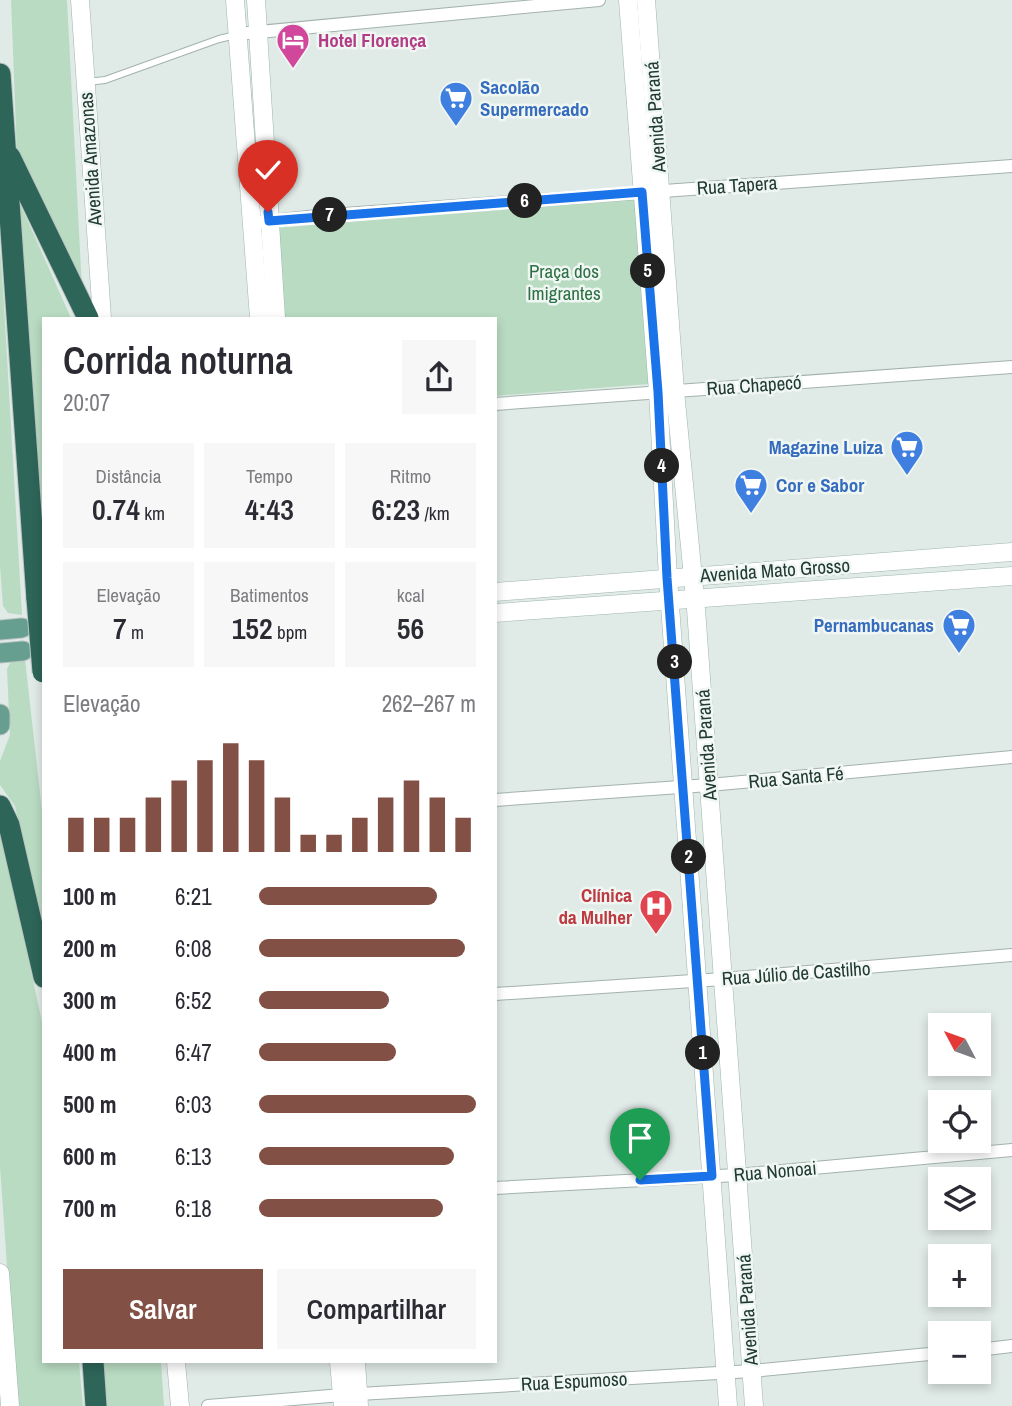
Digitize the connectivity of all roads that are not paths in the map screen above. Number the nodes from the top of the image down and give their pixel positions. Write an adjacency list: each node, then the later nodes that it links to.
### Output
1 (80, 0): 10 (street, Avenida Amazonas)
2 (234, 0): 8 (street)
3 (256, 0): 7 (street)
4 (599, 0): 7 (street)
5 (628, 0): 14 (street, Avenida Paraná)
6 (646, 0): 13 (street, Avenida Paraná)
7 (258, 31): 8 (street); 15 (street)
8 (237, 34): 10 (lane); 15 (street)
9 (0, 74): 11 (highway)
10 (85, 82): 17 (street, Avenida Amazonas)
11 (6, 149): 16 (highway); 35 (highway, bridge)
12 (1012, 166): 13 (street, Rua Tapera)
13 (661, 191): 14 (street, Rua Tapera); 21 (street, Avenida Paraná)
14 (642, 192): 15 (street, Rua Tapera); 21 (street, Avenida Paraná)
15 (261, 222): 18 (street); 19 (street)
16 (88, 317)
17 (102, 317)
18 (259, 317)
19 (276, 317)
20 (1012, 367): 21 (street, Rua Chapecó)
21 (666, 392): 22 (street, Rua Chapecó); 24 (street, Avenida Paraná); 26 (street, Avenida Paraná)
22 (497, 404)
23 (1012, 552): 24 (street, Avenida Mato Grosso)
24 (693, 576): 26 (street, Avenida Mato Grosso); 28 (street, Avenida Paraná)
25 (1012, 576): 28 (street, Avenida Mato Grosso)
26 (667, 578): 27 (street, Avenida Mato Grosso); 29 (street, Avenida Paraná)
27 (497, 592)
28 (695, 598): 29 (street, Avenida Mato Grosso); 39 (street, Avenida Paraná)
29 (670, 600): 30 (street, Avenida Mato Grosso); 40 (street, Avenida Paraná)
30 (497, 612)
31 (22, 628): 32 (main road)
32 (0, 630)
33 (23, 651): 34 (main road)
34 (0, 653)
35 (42, 660)
36 (0, 714): 37 (main road)
37 (0, 725)
38 (1012, 757): 39 (street, Rua Santa Fé)
39 (709, 785): 40 (street, Rua Santa Fé); 45 (street, Avenida Paraná)
40 (683, 787): 41 (street, Rua Santa Fé); 46 (street, Avenida Paraná)
41 (497, 800)
42 (0, 806): 44 (highway)
43 (1012, 956): 45 (street, Rua Júlio de Castilho)
44 (42, 968)
45 (723, 979): 46 (street, Rua Júlio de Castilho); 49 (street, Avenida Paraná)
46 (698, 980): 47 (street, Rua Júlio de Castilho); 50 (street, Avenida Paraná)
47 (497, 994)
48 (1012, 1150): 49 (street, Rua Nonoai)
49 (737, 1175): 50 (street, Rua Nonoai); 60 (street, Avenida Paraná)
50 (712, 1176): 51 (street, Rua Nonoai); 61 (street, Avenida Paraná)
51 (497, 1188)
52 (0, 1273): 63 (street)
53 (1012, 1346): 54 (street)
54 (991, 1348)
55 (928, 1354): 60 (street, Rua Espumoso)
56 (93, 1363): 64 (highway)
57 (176, 1363): 65 (street)
58 (339, 1363): 62 (street)
59 (356, 1363): 62 (street)
60 (752, 1371): 61 (street, Rua Espumoso); 68 (street, Avenida Paraná)
61 (726, 1372): 62 (street, Rua Espumoso); 67 (street, Avenida Paraná)
62 (350, 1400): 66 (street, Rua Espumoso)
63 (6, 1401)
64 (96, 1406)
65 (180, 1406)
66 (208, 1406)
67 (729, 1406)
68 (754, 1406)

